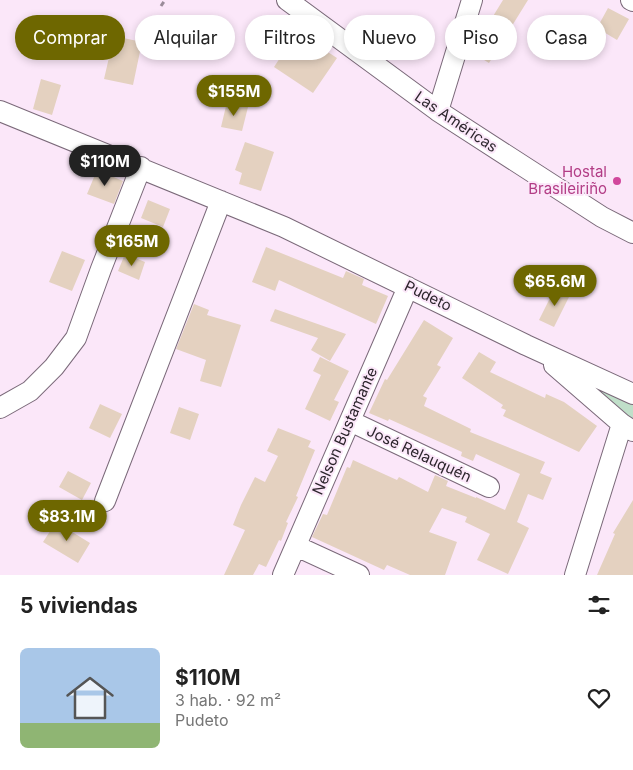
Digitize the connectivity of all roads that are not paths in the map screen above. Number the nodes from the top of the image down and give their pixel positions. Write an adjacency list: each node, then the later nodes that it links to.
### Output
1 (287, 0): 3 (street, Las Américas)
2 (472, 0): 3 (street)
3 (438, 111): 7 (street, Las Américas)
4 (0, 112): 5 (street, Pudeto)
5 (141, 167): 6 (street, Pudeto); 11 (street)
6 (221, 201): 8 (street, Pudeto); 15 (street)
7 (633, 233)
8 (408, 286): 9 (street, Pudeto); 12 (street, Nelson Bustamante)
9 (538, 350): 10 (street, Pudeto); 13 (street)
10 (633, 394)
11 (0, 408)
12 (350, 422): 14 (street, José Relauquén); 16 (street, Nelson Bustamante)
13 (627, 428): 19 (street)
14 (489, 487)
15 (105, 501)
16 (296, 546): 17 (street, Nelson Bustamante); 18 (street)
17 (283, 575)
18 (359, 575)
19 (575, 575)

